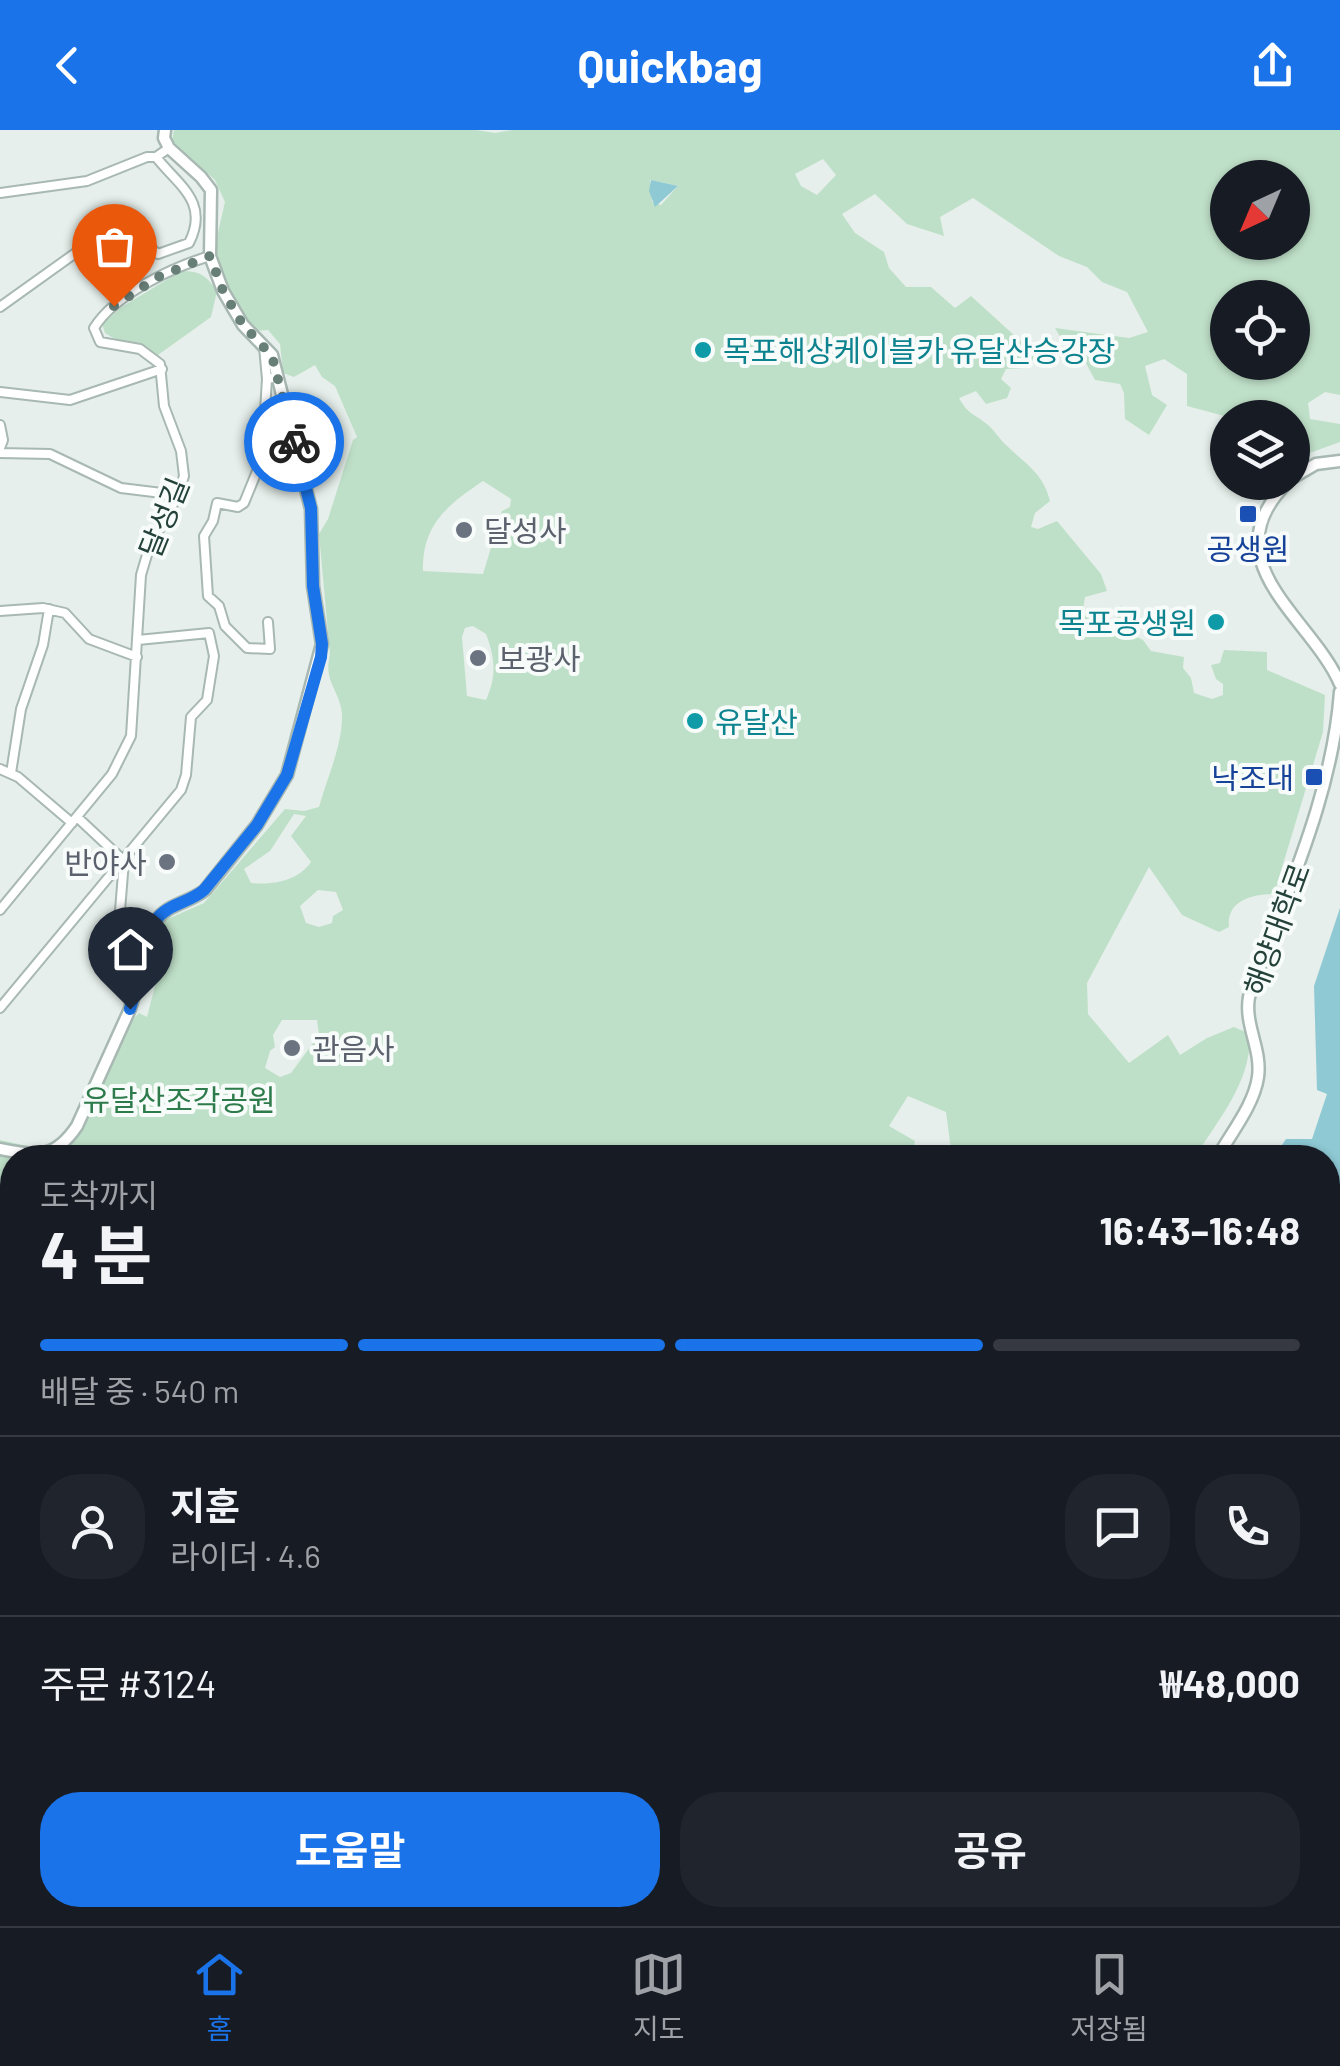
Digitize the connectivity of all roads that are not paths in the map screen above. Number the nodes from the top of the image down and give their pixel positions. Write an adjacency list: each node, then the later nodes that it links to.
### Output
1 (165, 130): 2 (street)
2 (169, 148): 3 (street); 5 (street)
3 (156, 157): 4 (street); 6 (street)
4 (0, 193)
5 (210, 256): 7 (street); 8 (street)
6 (0, 306)
7 (162, 369): 9 (street); 14 (street, 달성길)
8 (272, 378): 18 (street); 28 (street)
9 (0, 392)
10 (0, 425): 11 (street)
11 (0, 450): 14 (street)
12 (1340, 462): 13 (street)
13 (1310, 468)
14 (178, 495): 19 (street, 달성길)
15 (1272, 500): 21 (street)
16 (49, 609): 17 (street); 20 (street); 24 (street)
17 (0, 611)
18 (268, 622)
19 (138, 640): 20 (street, 달성길); 26 (street)
20 (138, 657): 25 (street, 달성길)
21 (1340, 684)
22 (1340, 692): 33 (street, 해양대학로)
23 (0, 769): 24 (street)
24 (11, 773): 25 (street)
25 (74, 820): 26 (street); 27 (street, 달성길)
26 (124, 861): 28 (street); 30 (street)
27 (0, 910)
28 (139, 980): 32 (street)
29 (2, 986): 30 (street)
30 (12, 992): 31 (street)
31 (0, 1008)
32 (63, 1145)
33 (1224, 1145)

